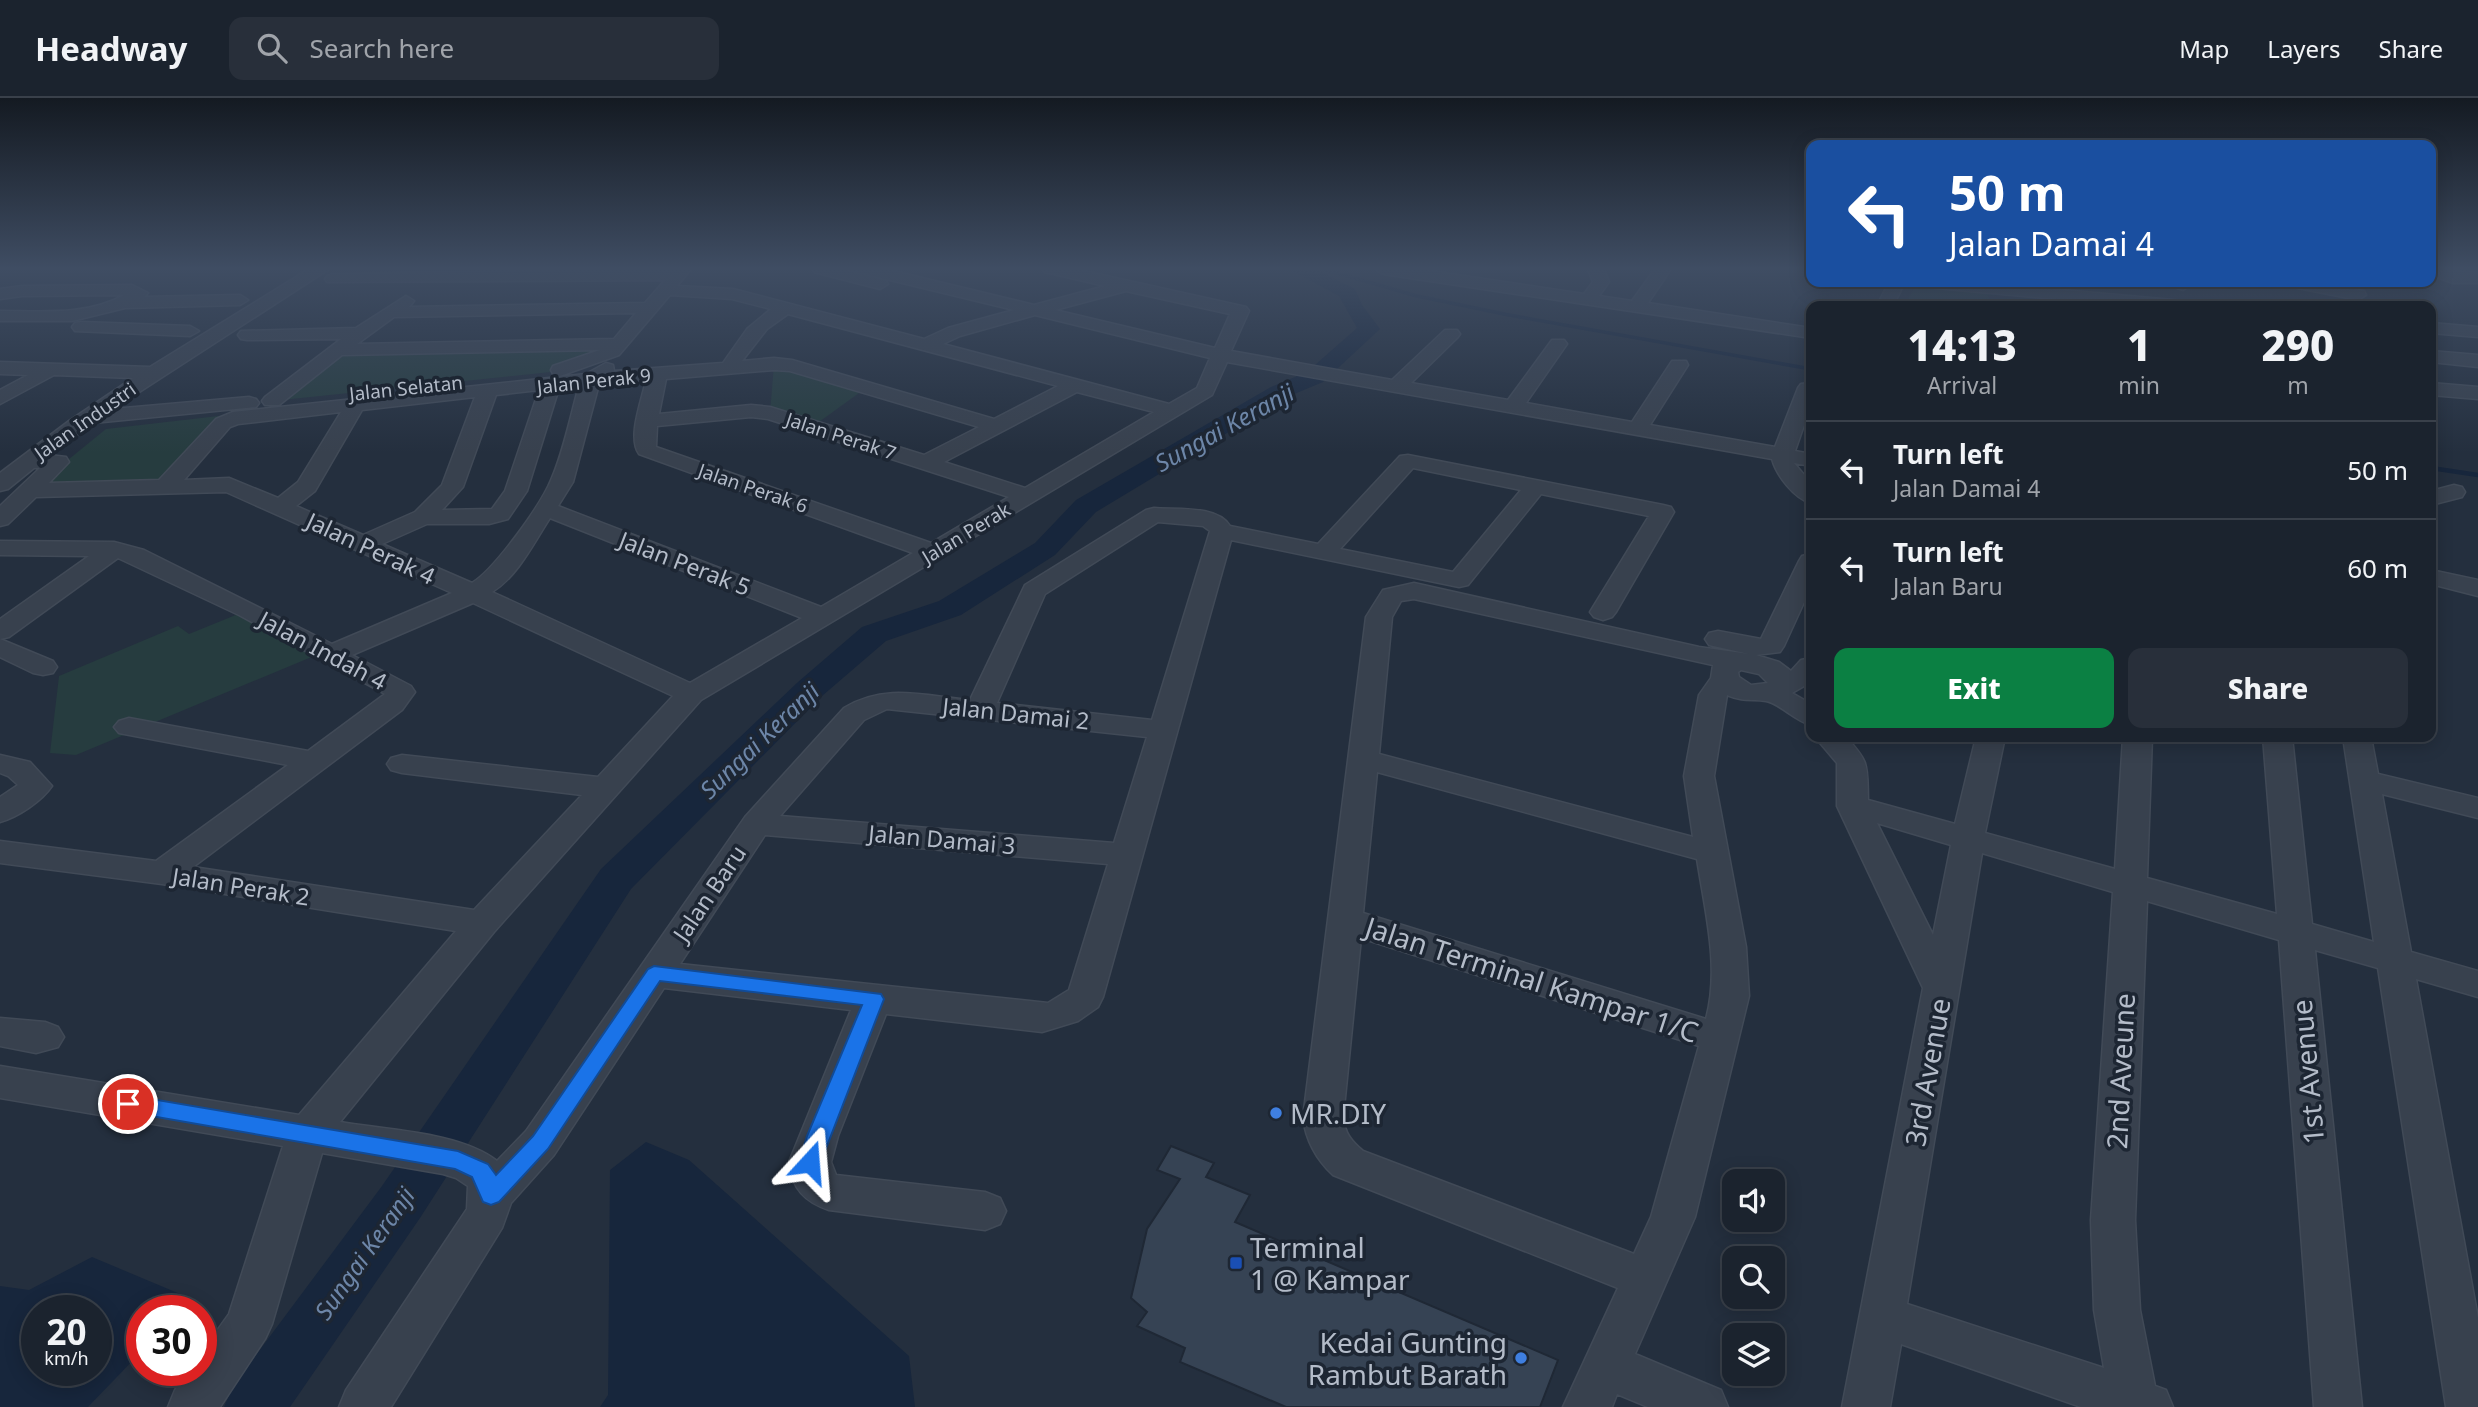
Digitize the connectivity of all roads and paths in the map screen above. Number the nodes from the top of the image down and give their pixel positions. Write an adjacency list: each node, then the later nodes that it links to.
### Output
1 (161, 330): 14 (street)
2 (225, 330): 32 (street, Jalan Industri)
3 (253, 330): 18 (street)
4 (364, 330): 16 (street)
5 (631, 330): 19 (street, Jalan Selatan)
6 (647, 330): 34 (street)
7 (755, 330): 28 (street)
8 (870, 330): 21 (street)
9 (961, 330): 21 (street)
10 (1079, 330): 25 (street)
11 (1107, 330): 25 (street)
12 (1232, 330): 25 (street, Jalan Perak)
13 (2456, 330): 15 (street)
14 (190, 331): 31 (street)
15 (2478, 332)
16 (360, 333): 18 (street); 22 (street)
17 (1451, 334): 37 (street)
18 (247, 335): 23 (street)
19 (619, 344): 22 (street); 43 (street, Jalan Selatan)
20 (1558, 344): 45 (street)
21 (927, 345): 36 (street)
22 (340, 349): 43 (street)
23 (214, 356)
24 (2436, 357): 26 (street)
25 (1219, 360): 37 (street); 46 (street, Jalan Perak)
26 (2478, 361)
27 (1679, 365): 52 (street)
28 (729, 366): 33 (street, Jalan Perak 9); 51 (street, Jalan Perak 9)
29 (0, 368): 30 (street)
30 (50, 369): 31 (street); 42 (street)
31 (121, 371): 32 (street)
32 (154, 373): 48 (street, Jalan Industri)
33 (657, 374): 34 (street, Jalan Perak 9); 50 (street, Jalan Perak 6)
34 (590, 379): 35 (street, Jalan Perak 9); 66 (street)
35 (551, 384): 40 (street, Jalan Perak 9); 67 (street)
36 (1075, 385): 46 (street); 51 (street)
37 (1398, 385): 45 (street)
38 (2436, 389): 41 (street)
39 (160, 392): 47 (street)
40 (487, 392): 44 (street, Jalan Perak 9); 67 (street)
41 (2478, 393)
42 (0, 398)
43 (272, 401): 47 (street, Jalan Selatan)
44 (354, 407): 59 (street, Jalan Perak 9); 65 (street)
45 (1513, 407): 52 (street)
46 (1172, 411): 63 (street, Jalan Perak)
47 (128, 414): 48 (street, Jalan Selatan)
48 (88, 417): 55 (street, Jalan Industri)
49 (1806, 419): 54 (street)
50 (648, 421): 56 (street, Jalan Perak 7); 73 (street, Jalan Perak 6)
51 (996, 426): 56 (street)
52 (1637, 430): 54 (street)
53 (0, 458): 55 (street)
54 (1801, 458): 61 (street)
55 (29, 459): 57 (street, Jalan Industri); 60 (street, Jalan Industri)
56 (926, 463): 63 (street, Jalan Perak 7)
57 (0, 484)
58 (1536, 486): 74 (street); 77 (street); 80 (street)
59 (165, 487): 60 (street, Jalan Perak 4); 65 (street, Jalan Perak 4)
60 (31, 490): 68 (street, Jalan Industri)
61 (1806, 491)
62 (2454, 492): 64 (street)
63 (1029, 496): 73 (street, Jalan Perak)
64 (2436, 497)
65 (282, 506): 70 (street, Jalan Perak 4)
66 (546, 509): 79 (street); 81 (street, Jalan Perak 5)
67 (423, 517): 70 (street)
68 (0, 519)
69 (1222, 531): 74 (street); 91 (street); 94 (street)
70 (363, 544): 79 (street, Jalan Perak 4)
71 (0, 548): 72 (street, Jalan Indah 4)
72 (114, 549): 82 (street); 84 (street, Jalan Indah 4)
73 (934, 552): 81 (street, Jalan Perak)
74 (1324, 552): 77 (street)
75 (1806, 576): 88 (street)
76 (2436, 578): 78 (street)
77 (1459, 580): 80 (street)
78 (2477, 588)
79 (472, 594): 84 (street); 89 (street, Jalan Perak 4)
80 (1603, 612): 88 (street)
81 (824, 617): 89 (street, Jalan Perak)
82 (0, 631)
83 (0, 646): 86 (street)
84 (331, 654): 101 (street, Jalan Indah 4)
85 (1806, 658): 88 (street)
86 (43, 667)
87 (1806, 674): 88 (street)
88 (1753, 675): 92 (street); 100 (street); 112 (street)
89 (691, 694): 105 (street, Jalan Perak)
90 (869, 705): 91 (street, Jalan Damai 2); 109 (street, Jalan Baru)
91 (979, 709): 94 (street, Jalan Damai 2)
92 (1806, 712)
93 (129, 727): 101 (street)
94 (1164, 730): 113 (street)
95 (1990, 742): 110 (street, 3rd Avenue)
96 (2138, 742): 115 (street, 2nd Aveune)
97 (2278, 742): 118 (street, 1st Avenue)
98 (2358, 742): 104 (street)
99 (1855, 749): 106 (street)
100 (1363, 759): 112 (street); 116 (street)
101 (313, 761): 114 (street, Jalan Indah 4)
102 (0, 764): 108 (street)
103 (402, 764): 105 (street)
104 (2364, 780): 107 (street); 119 (street)
105 (606, 788): 117 (street, Jalan Perak)
106 (1853, 806): 110 (street); 122 (street)
107 (2478, 808)
108 (0, 812)
109 (757, 824): 113 (street, Jalan Damai 3); 120 (street, Jalan Baru)
110 (1968, 838): 115 (street); 122 (street, 3rd Avenue)
111 (0, 852): 114 (street, Jalan Perak 2)
112 (1714, 853): 126 (street)
113 (1127, 855): 123 (street)
114 (162, 873): 117 (street, Jalan Perak 2)
115 (2129, 883): 118 (street); 134 (street, 2nd Aveune)
116 (1345, 920): 126 (street, Jalan Terminal Kampar 1/C); 131 (street)
117 (482, 923): 128 (street, Jalan Perak)
118 (2293, 930): 119 (street); 139 (street, 1st Avenue)
119 (2396, 960): 121 (street); 140 (street)
120 (654, 974): 123 (street); 129 (street, Jalan Baru)
121 (2478, 984)
122 (1941, 988): 132 (street, 3rd Avenue)
123 (874, 999): 130 (street)
124 (0, 1032): 125 (street)
125 (46, 1037)
126 (1719, 1038): 131 (street)
127 (0, 1082): 128 (street)
128 (308, 1133): 129 (street); 135 (street)
129 (491, 1195): 136 (street, Jalan Baru)
130 (985, 1211)
131 (1646, 1279): 133 (street)
132 (1883, 1317): 134 (street); 138 (street, 3rd Avenue)
133 (1596, 1386): 137 (street)
134 (2139, 1406)
135 (192, 1407)
136 (363, 1407)
137 (1704, 1407)
138 (1866, 1407)
139 (2338, 1407)
140 (2470, 1407)

